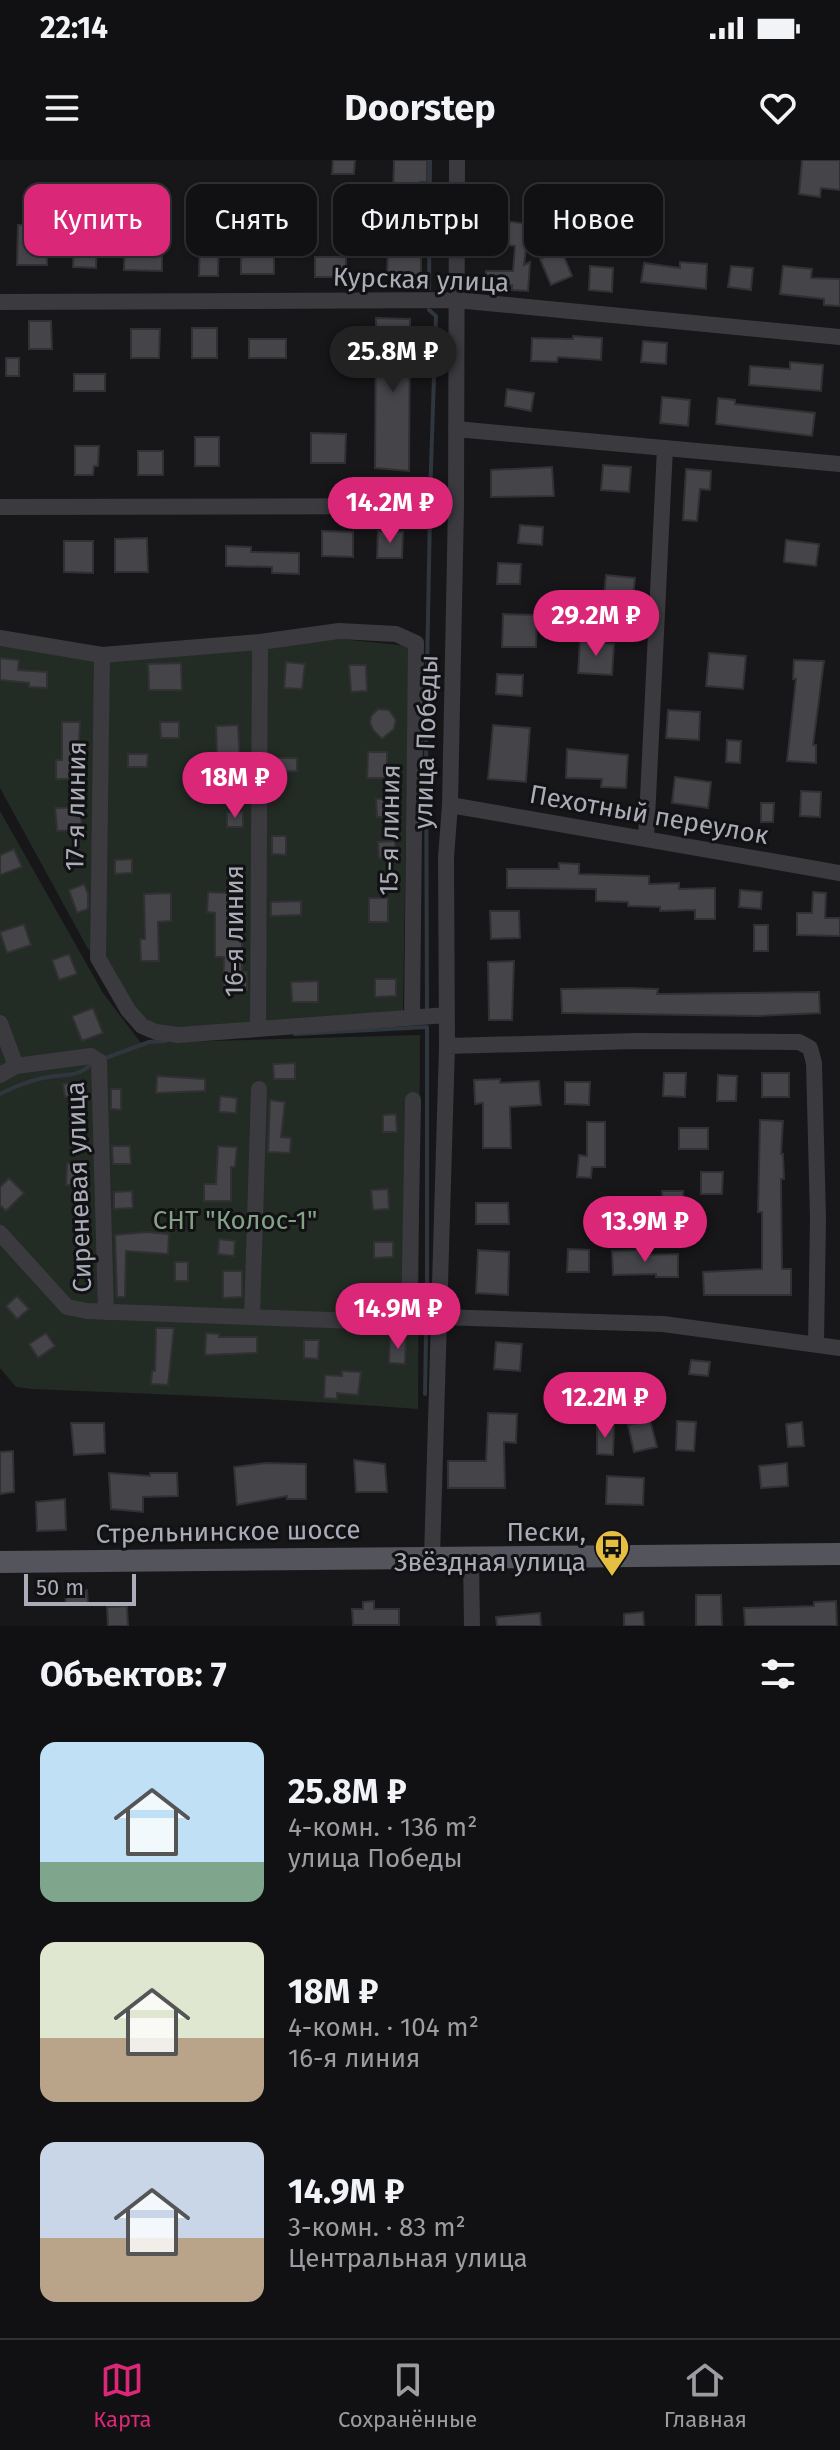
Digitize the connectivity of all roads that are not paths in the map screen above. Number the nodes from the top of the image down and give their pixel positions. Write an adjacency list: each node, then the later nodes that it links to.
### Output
1 (457, 160): 2 (street, улица Победы)
2 (456, 300): 3 (street, Курская улица); 4 (street, Курская улица); 5 (street, улица Победы)
3 (0, 302)
4 (840, 337)
5 (456, 429): 6 (street); 8 (street, улица Победы)
6 (665, 448): 7 (street); 14 (street)
7 (840, 464)
8 (456, 506): 9 (street); 13 (street, улица Победы)
9 (0, 507)
10 (0, 638): 12 (street)
11 (260, 642): 12 (street); 17 (street, 15-я линия); 19 (street, 16-я линия)
12 (102, 655): 19 (street, 17-я линия)
13 (450, 805): 14 (street, Пехотный переулок); 16 (street, улица Победы)
14 (646, 839): 15 (street, Пехотный переулок)
15 (840, 873)
16 (447, 1015): 17 (street); 20 (street, улица Победы)
17 (412, 1017): 19 (street)
18 (0, 1023): 21 (street)
19 (258, 1029)
20 (447, 1046): 28 (street, улица Победы); 30 (street)
21 (16, 1066): 22 (street); 26 (street, Сиреневая улица)
22 (0, 1075)
23 (259, 1089): 27 (street)
24 (413, 1100): 29 (street)
25 (0, 1233): 26 (street)
26 (106, 1312): 27 (street)
27 (252, 1317): 29 (street)
28 (440, 1321): 29 (street); 30 (street); 33 (street, улица Победы)
29 (409, 1323)
30 (816, 1343): 31 (street)
31 (840, 1348)
32 (840, 1554): 34 (main road, Стрельнинское шоссе)
33 (432, 1557): 34 (main road, Стрельнинское шоссе); 35 (main road, Стрельнинское шоссе)
34 (471, 1557): 36 (street)
35 (0, 1562)
36 (472, 1626)

